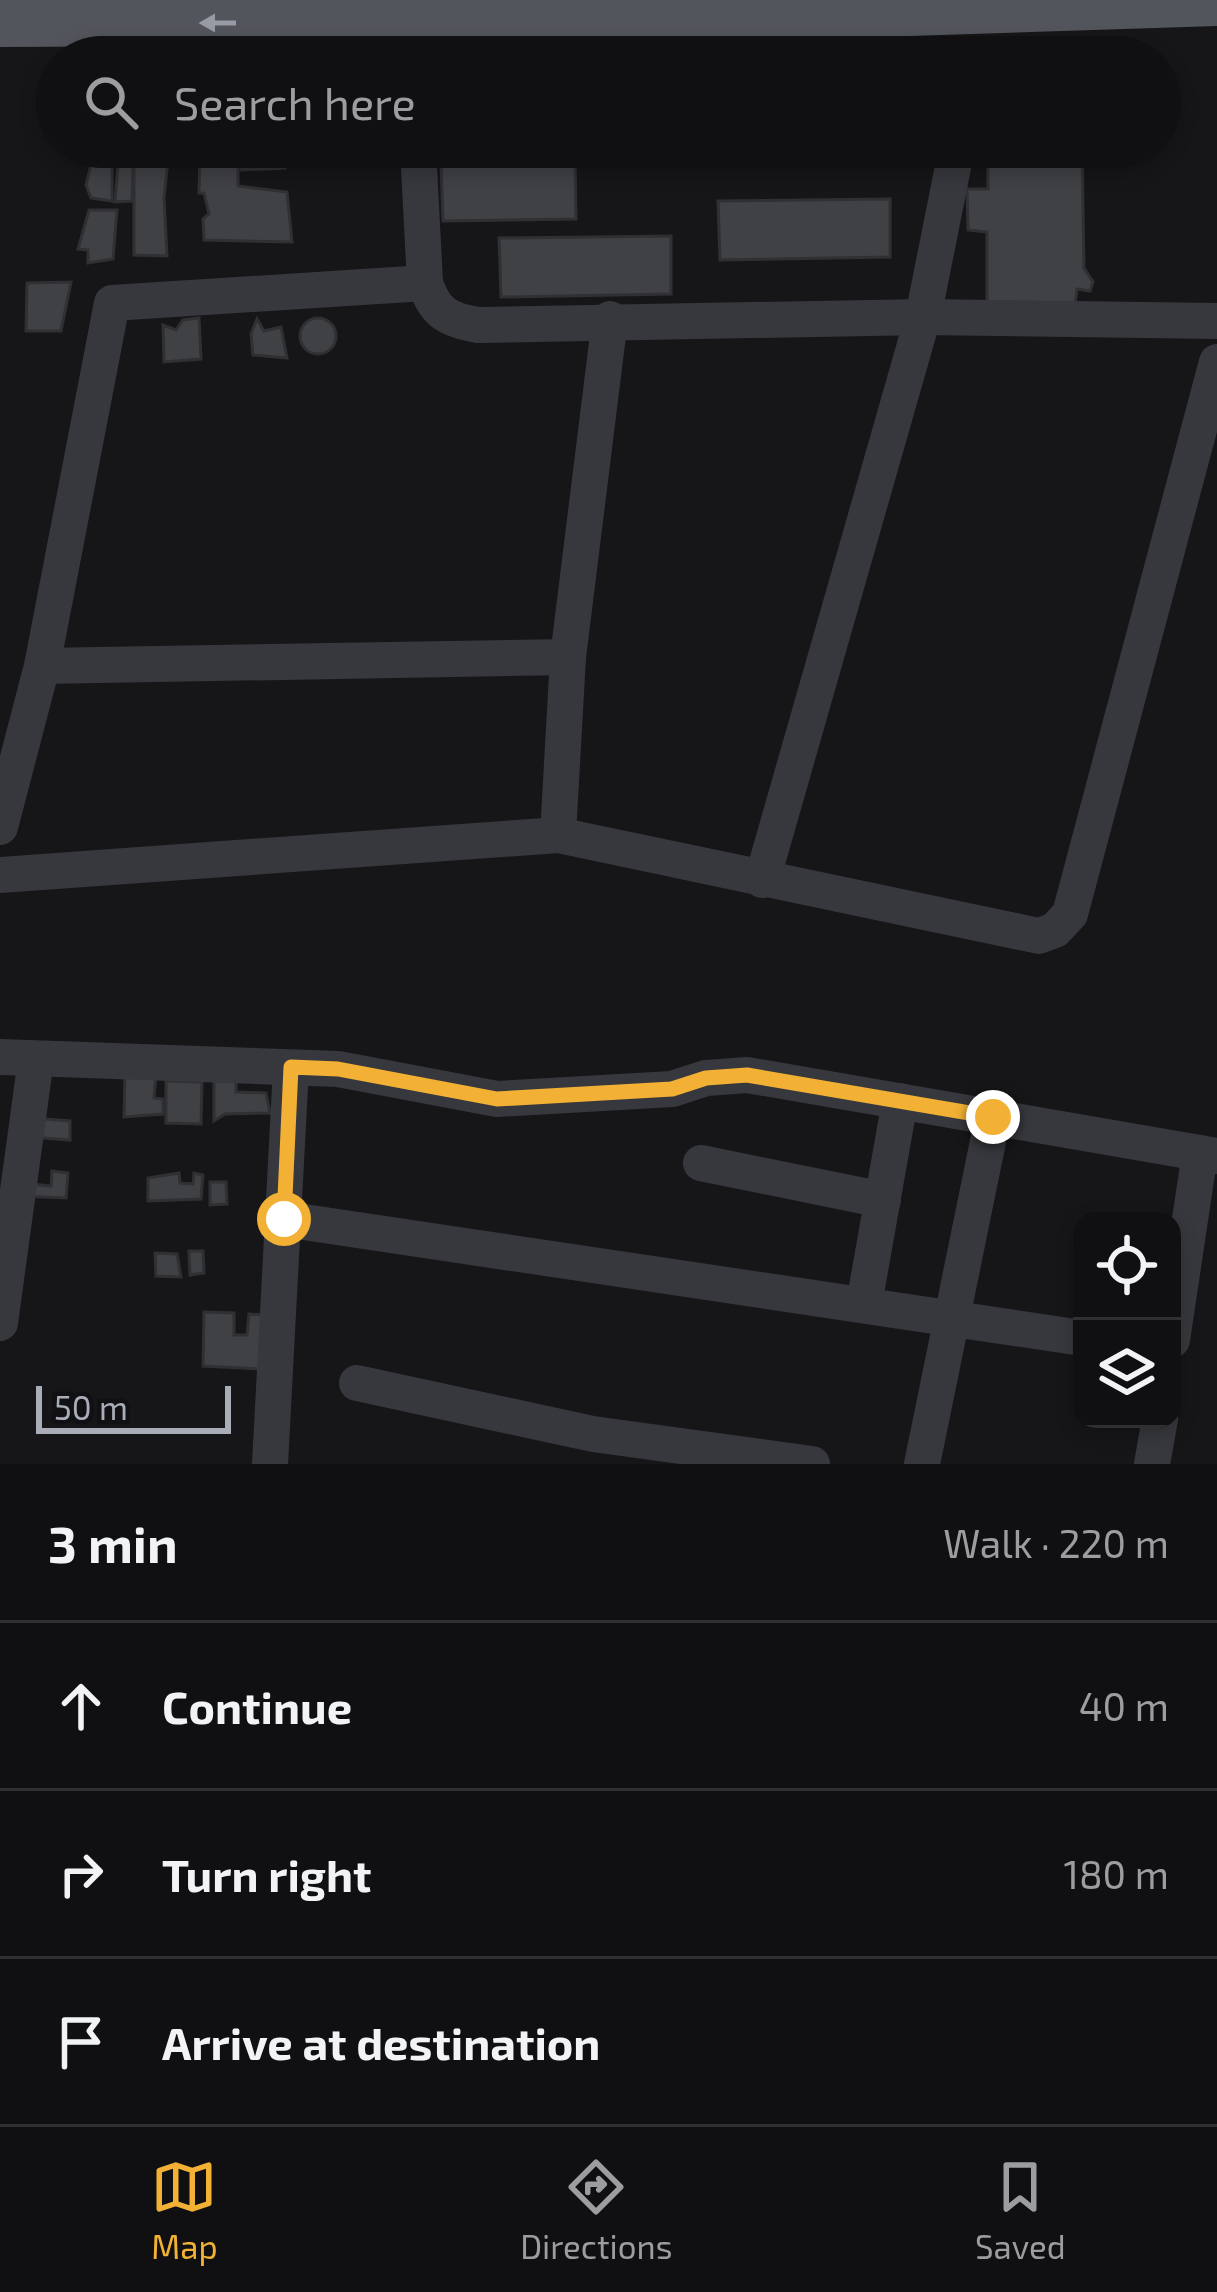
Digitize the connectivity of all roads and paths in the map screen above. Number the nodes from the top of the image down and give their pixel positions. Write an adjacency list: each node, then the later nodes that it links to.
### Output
1 (1217, 2): 2 (main road)
2 (1111, 3): 3 (main road)
3 (661, 10): 7 (main road)
4 (305, 12): 5 (main road, one-way to 5); 6 (main road)
5 (0, 23)
6 (404, 36)
7 (430, 36)
8 (419, 168): 10 (street)
9 (953, 168): 11 (street)
10 (425, 283): 12 (street); 16 (street)
11 (923, 317): 12 (street); 13 (street); 20 (street)
12 (610, 319): 15 (street)
13 (1217, 321)
14 (1217, 362): 20 (street)
15 (568, 657): 16 (street); 18 (street)
16 (42, 666): 17 (street)
17 (0, 827)
18 (558, 836): 19 (street); 20 (street)
19 (0, 875)
20 (762, 880)
21 (18, 1058): 22 (street); 32 (street)
22 (291, 1067): 23 (street); 28 (street)
23 (900, 1101): 24 (street); 27 (street)
24 (993, 1117): 25 (street); 30 (street)
25 (1208, 1155): 31 (street)
26 (701, 1163): 27 (street)
27 (884, 1200): 29 (street)
28 (284, 1219): 29 (street); 36 (street)
29 (864, 1304): 30 (street)
30 (950, 1318): 33 (street); 38 (street)
31 (1176, 1320)
32 (0, 1323)
33 (1073, 1337)
34 (357, 1383): 37 (street)
35 (1159, 1428): 39 (street)
36 (270, 1464)
37 (812, 1464)
38 (922, 1464)
39 (1153, 1464)

